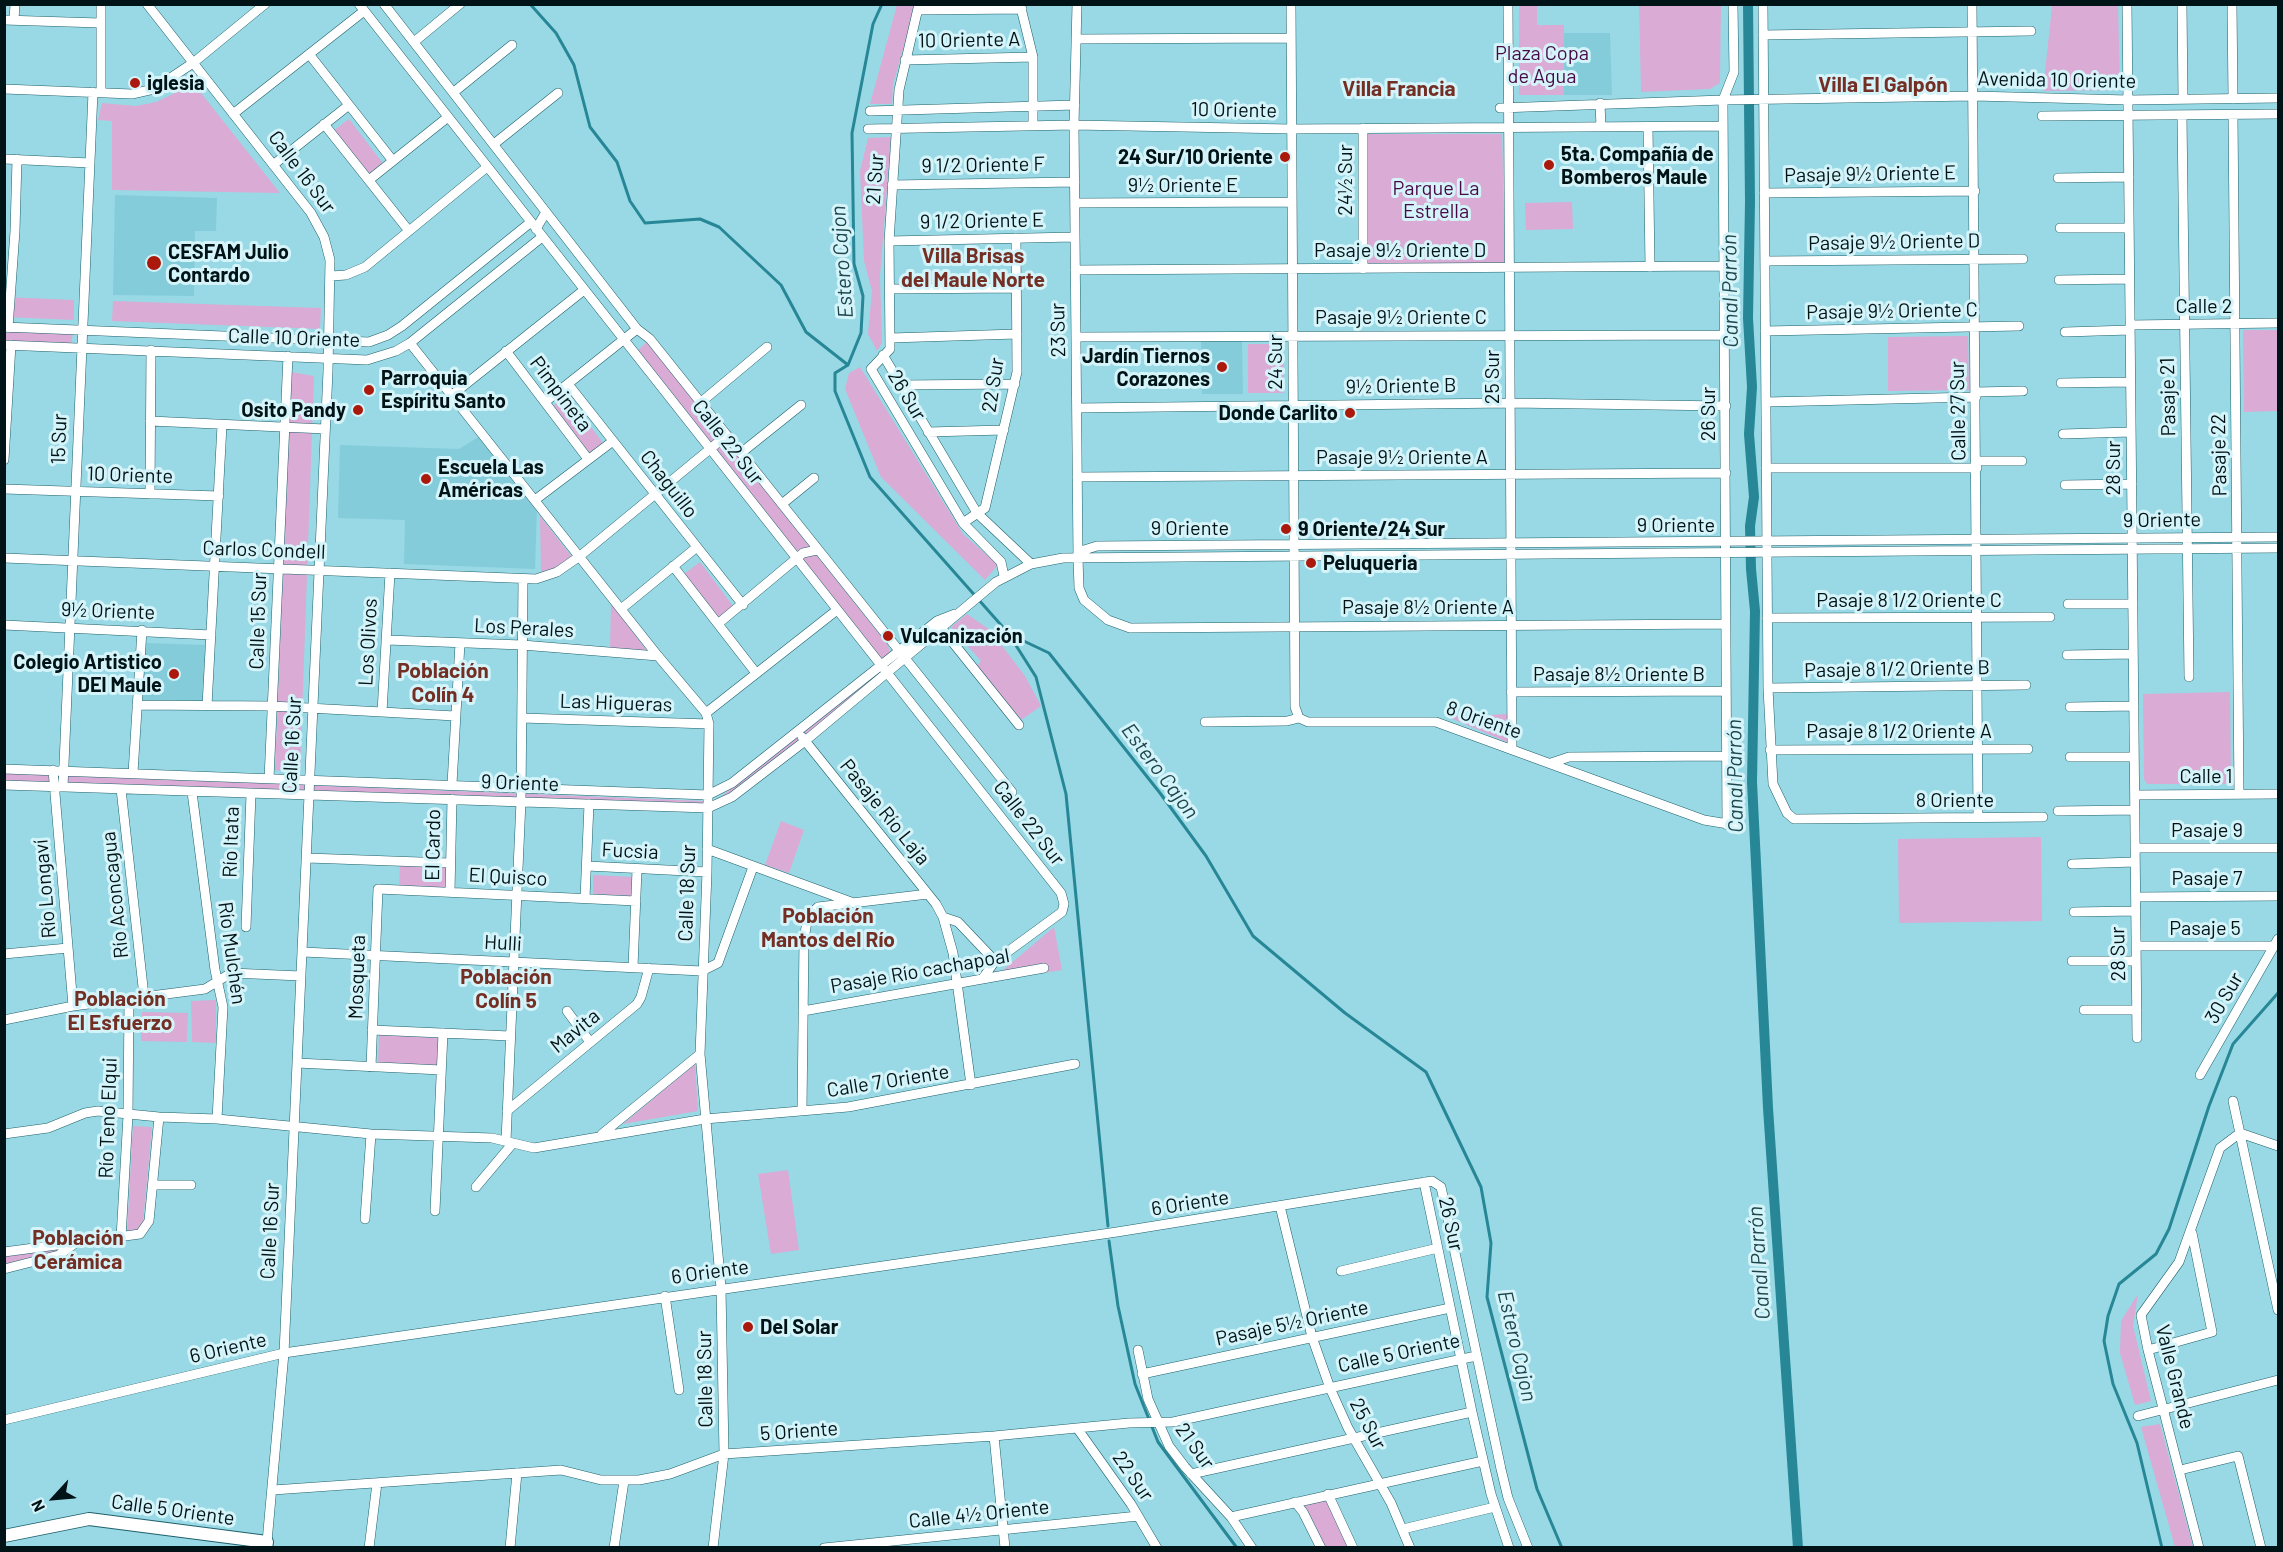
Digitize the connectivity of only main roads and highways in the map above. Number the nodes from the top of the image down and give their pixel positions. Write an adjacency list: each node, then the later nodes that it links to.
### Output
1 (4, 1536): 2 (main road, Calle 5 Oriente)
2 (267, 1545)

